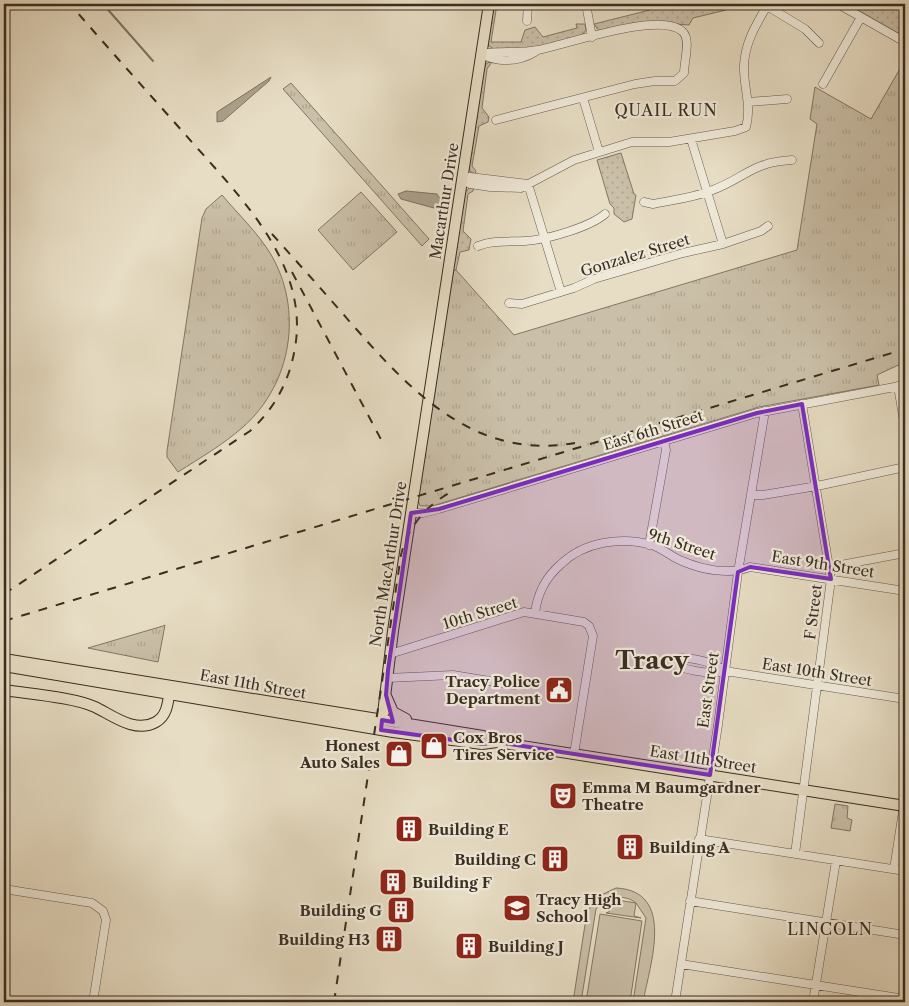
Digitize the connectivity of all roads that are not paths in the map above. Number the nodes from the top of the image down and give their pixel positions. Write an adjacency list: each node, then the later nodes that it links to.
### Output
1 (489, 4): 11 (main road, Macarthur Drive)
2 (528, 4): 7 (street)
3 (586, 4): 8 (street)
4 (838, 4): 6 (street)
5 (768, 5): 10 (street); 15 (street)
6 (861, 17): 9 (street); 12 (street)
7 (527, 21)
8 (592, 37): 11 (street); 13 (street)
9 (905, 42)
10 (819, 44)
11 (481, 54): 20 (main road, Macarthur Drive)
12 (823, 84)
13 (583, 98): 16 (street); 18 (street)
14 (787, 99): 15 (street)
15 (748, 102): 17 (street)
16 (496, 120)
17 (691, 138): 18 (street); 22 (street)
18 (599, 152): 21 (street)
19 (792, 160): 22 (street)
20 (462, 180): 21 (street); 32 (main road, Macarthur Drive)
21 (528, 184): 26 (street)
22 (708, 192): 23 (street); 27 (street)
23 (644, 202)
24 (605, 214): 26 (street)
25 (768, 226): 27 (street, Gonzalez Street)
26 (546, 238): 28 (street); 29 (street)
27 (723, 244): 29 (street, Gonzalez Street)
28 (478, 246)
29 (562, 292): 30 (street, Gonzalez Street)
30 (509, 303)
31 (901, 386): 33 (street, East 6th Street); 35 (street)
32 (428, 402): 40 (main road, North MacArthur Drive)
33 (802, 404): 34 (street, East 6th Street); 38 (street, F Street)
34 (765, 411): 36 (street, East 6th Street); 39 (street, East Street)
35 (905, 428)
36 (664, 441): 40 (street, East 6th Street); 41 (street)
37 (905, 467): 38 (street)
38 (817, 486): 39 (street); 43 (street, F Street)
39 (752, 495): 44 (street, East Street)
40 (411, 513): 48 (main road, North MacArthur Drive)
41 (649, 545): 44 (street, 9th Street); 47 (street, 9th Street)
42 (905, 553): 43 (street)
43 (830, 567): 45 (street, F Street)
44 (738, 572): 45 (street, East 9th Street); 51 (street, East Street)
45 (831, 579): 46 (street, East 9th Street); 54 (street, F Street)
46 (905, 591)
47 (535, 614): 48 (street, 10th Street); 62 (street, 10th Street)
48 (390, 654): 52 (main road, North MacArthur Drive)
49 (4, 659): 56 (main road, East 11th Street)
50 (4, 666): 56 (main road, East 11th Street)
51 (725, 671): 51 (street, East 10th Street); 54 (street, East 10th Street); 63 (street, East Street)
52 (388, 678): 53 (street); 57 (main road, North MacArthur Drive)
53 (514, 685)
54 (818, 686): 58 (street, East 10th Street); 64 (street, F Street)
55 (4, 690): 56 (main road)
56 (170, 690): 59 (main road, East 11th Street)
57 (386, 695): 59 (main road, North MacArthur Drive); 60 (main road)
58 (905, 699)
59 (381, 724): 60 (main road, East 11th Street); 61 (main road, East 11th Street)
60 (450, 731): 61 (main road, East 11th Street)
61 (497, 742): 62 (main road, East 11th Street)
62 (574, 754): 63 (main road, East 11th Street)
63 (710, 775): 64 (main road, East 11th Street); 66 (street, East Street)
64 (803, 790): 65 (main road, East 11th Street); 67 (street, F Street)
65 (905, 803): 69 (street)
66 (699, 839): 67 (street); 72 (street, East Street)
67 (795, 854): 68 (street)
68 (836, 861): 69 (street); 73 (street)
69 (894, 869): 70 (street)
70 (905, 871)
71 (4, 889): 78 (street)
72 (690, 901): 73 (street); 75 (street, East Street)
73 (826, 923): 74 (street); 76 (street)
74 (905, 935)
75 (681, 964): 76 (street); 79 (street, East Street)
76 (816, 985): 77 (street); 80 (street)
77 (905, 999)
78 (93, 1002)
79 (675, 1002)
80 (813, 1002)

